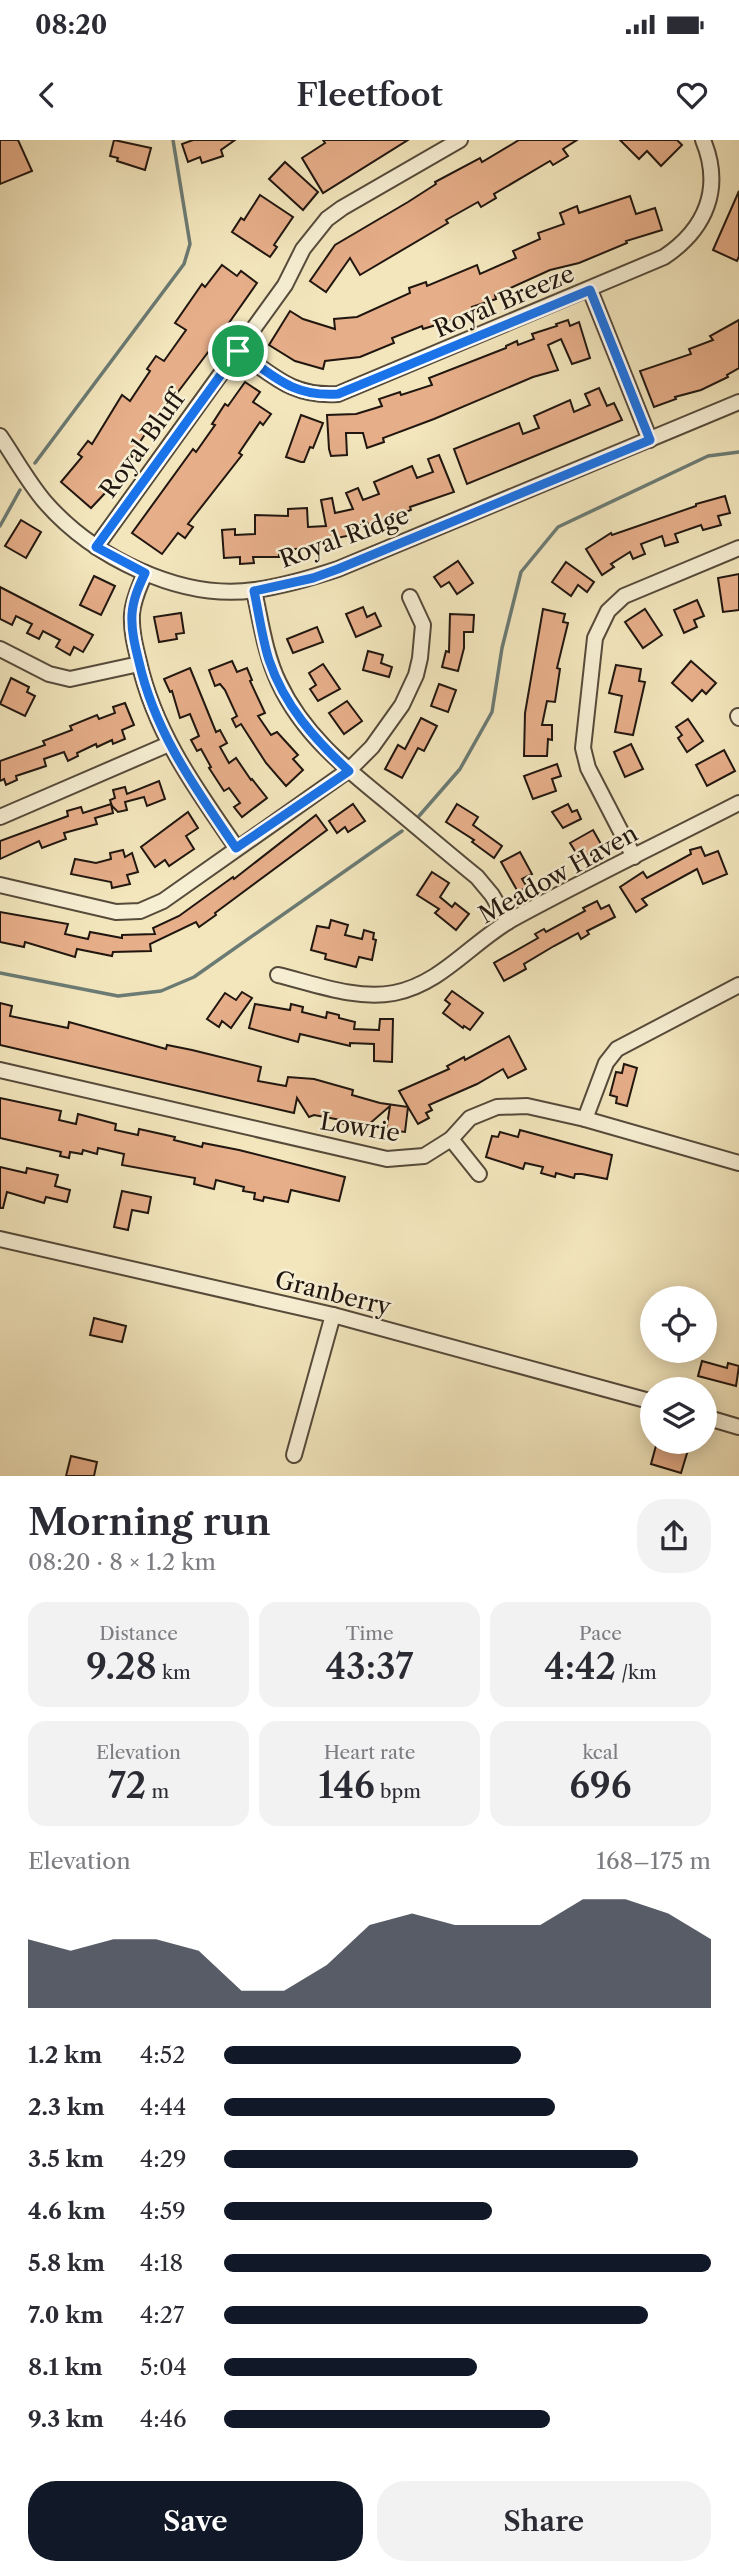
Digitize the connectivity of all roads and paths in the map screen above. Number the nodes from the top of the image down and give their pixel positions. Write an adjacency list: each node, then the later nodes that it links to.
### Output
1 (460, 140): 4 (street, Royal Bluff)
2 (703, 140): 3 (street, Royal Breeze)
3 (590, 290): 4 (street, Royal Breeze); 7 (street)
4 (238, 351): 8 (street, Royal Bluff)
5 (739, 401): 7 (street, Royal Ridge)
6 (0, 436): 8 (street, Royal Ridge)
7 (650, 440): 11 (street, Royal Ridge)
8 (96, 547): 10 (street, Royal Ridge)
9 (739, 548): 20 (street)
10 (145, 573): 11 (street, Royal Ridge); 14 (street)
11 (254, 591): 16 (street)
12 (410, 597): 16 (street)
13 (0, 649): 14 (street)
14 (139, 664): 15 (street)
15 (169, 744): 18 (street); 19 (street)
16 (349, 771): 19 (street); 22 (street)
17 (739, 803): 20 (street, Meadow Haven)
18 (0, 817)
19 (236, 848): 21 (street)
20 (634, 857): 22 (street, Meadow Haven)
21 (0, 886)
22 (508, 922): 23 (street, Meadow Haven)
23 (278, 975)
24 (739, 985): 26 (street)
25 (0, 1070): 27 (street, Lowrie)
26 (586, 1119): 27 (street, Lowrie); 28 (street, Lowrie)
27 (451, 1139): 29 (street)
28 (739, 1163)
29 (479, 1174)
30 (0, 1239): 31 (street, Granberry)
31 (333, 1315): 32 (street, Granberry); 35 (street)
32 (640, 1398)
33 (717, 1421): 34 (street)
34 (739, 1427)
35 (294, 1455)

